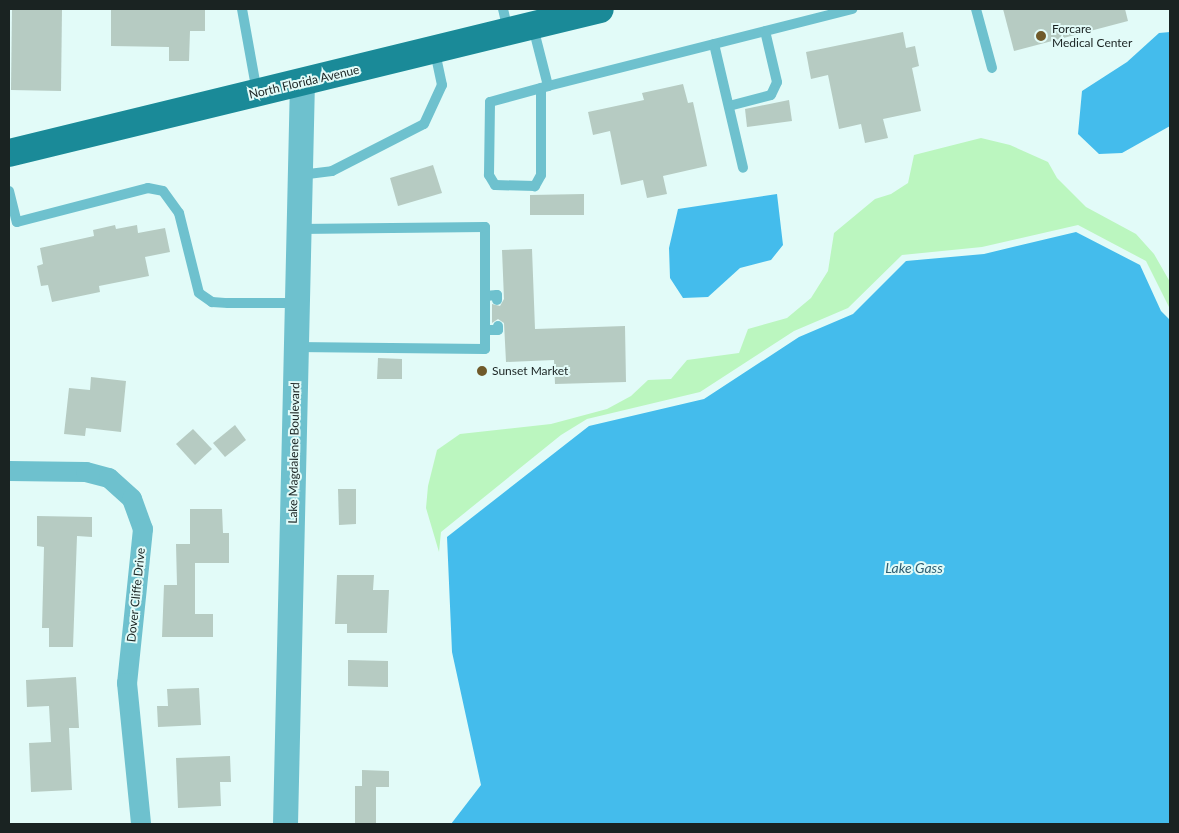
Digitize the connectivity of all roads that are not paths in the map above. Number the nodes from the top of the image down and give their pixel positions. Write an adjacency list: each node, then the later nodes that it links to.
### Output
1 (242, 9): 12 (lane)
2 (600, 9): 5 (main road, North Florida Avenue)
3 (850, 9): 6 (lane)
4 (976, 9): 9 (lane)
5 (515, 22): 8 (main road, North Florida Avenue); 11 (lane)
6 (765, 31): 7 (lane); 13 (lane)
7 (714, 44): 11 (lane); 13 (lane)
8 (436, 51): 10 (main road, North Florida Avenue); 16 (lane)
9 (992, 68)
10 (302, 82): 12 (main road, North Florida Avenue); 16 (street, Lake Magdalene Boulevard)
11 (544, 87): 11 (lane)
12 (257, 93): 14 (main road, North Florida Avenue)
13 (729, 106): 15 (lane)
14 (9, 154)
15 (743, 168)
16 (300, 176): 18 (street, Lake Magdalene Boulevard)
17 (9, 191): 21 (lane)
18 (299, 229): 19 (lane); 21 (street, Lake Magdalene Boulevard)
19 (485, 296): 20 (lane); 23 (lane)
20 (497, 300)
21 (297, 303): 24 (street, Lake Magdalene Boulevard)
22 (498, 326): 23 (lane)
23 (485, 330): 24 (lane)
24 (296, 347): 27 (street, Lake Magdalene Boulevard)
25 (9, 470): 26 (street, Dover Cliffe Drive)
26 (141, 824)
27 (285, 824)

